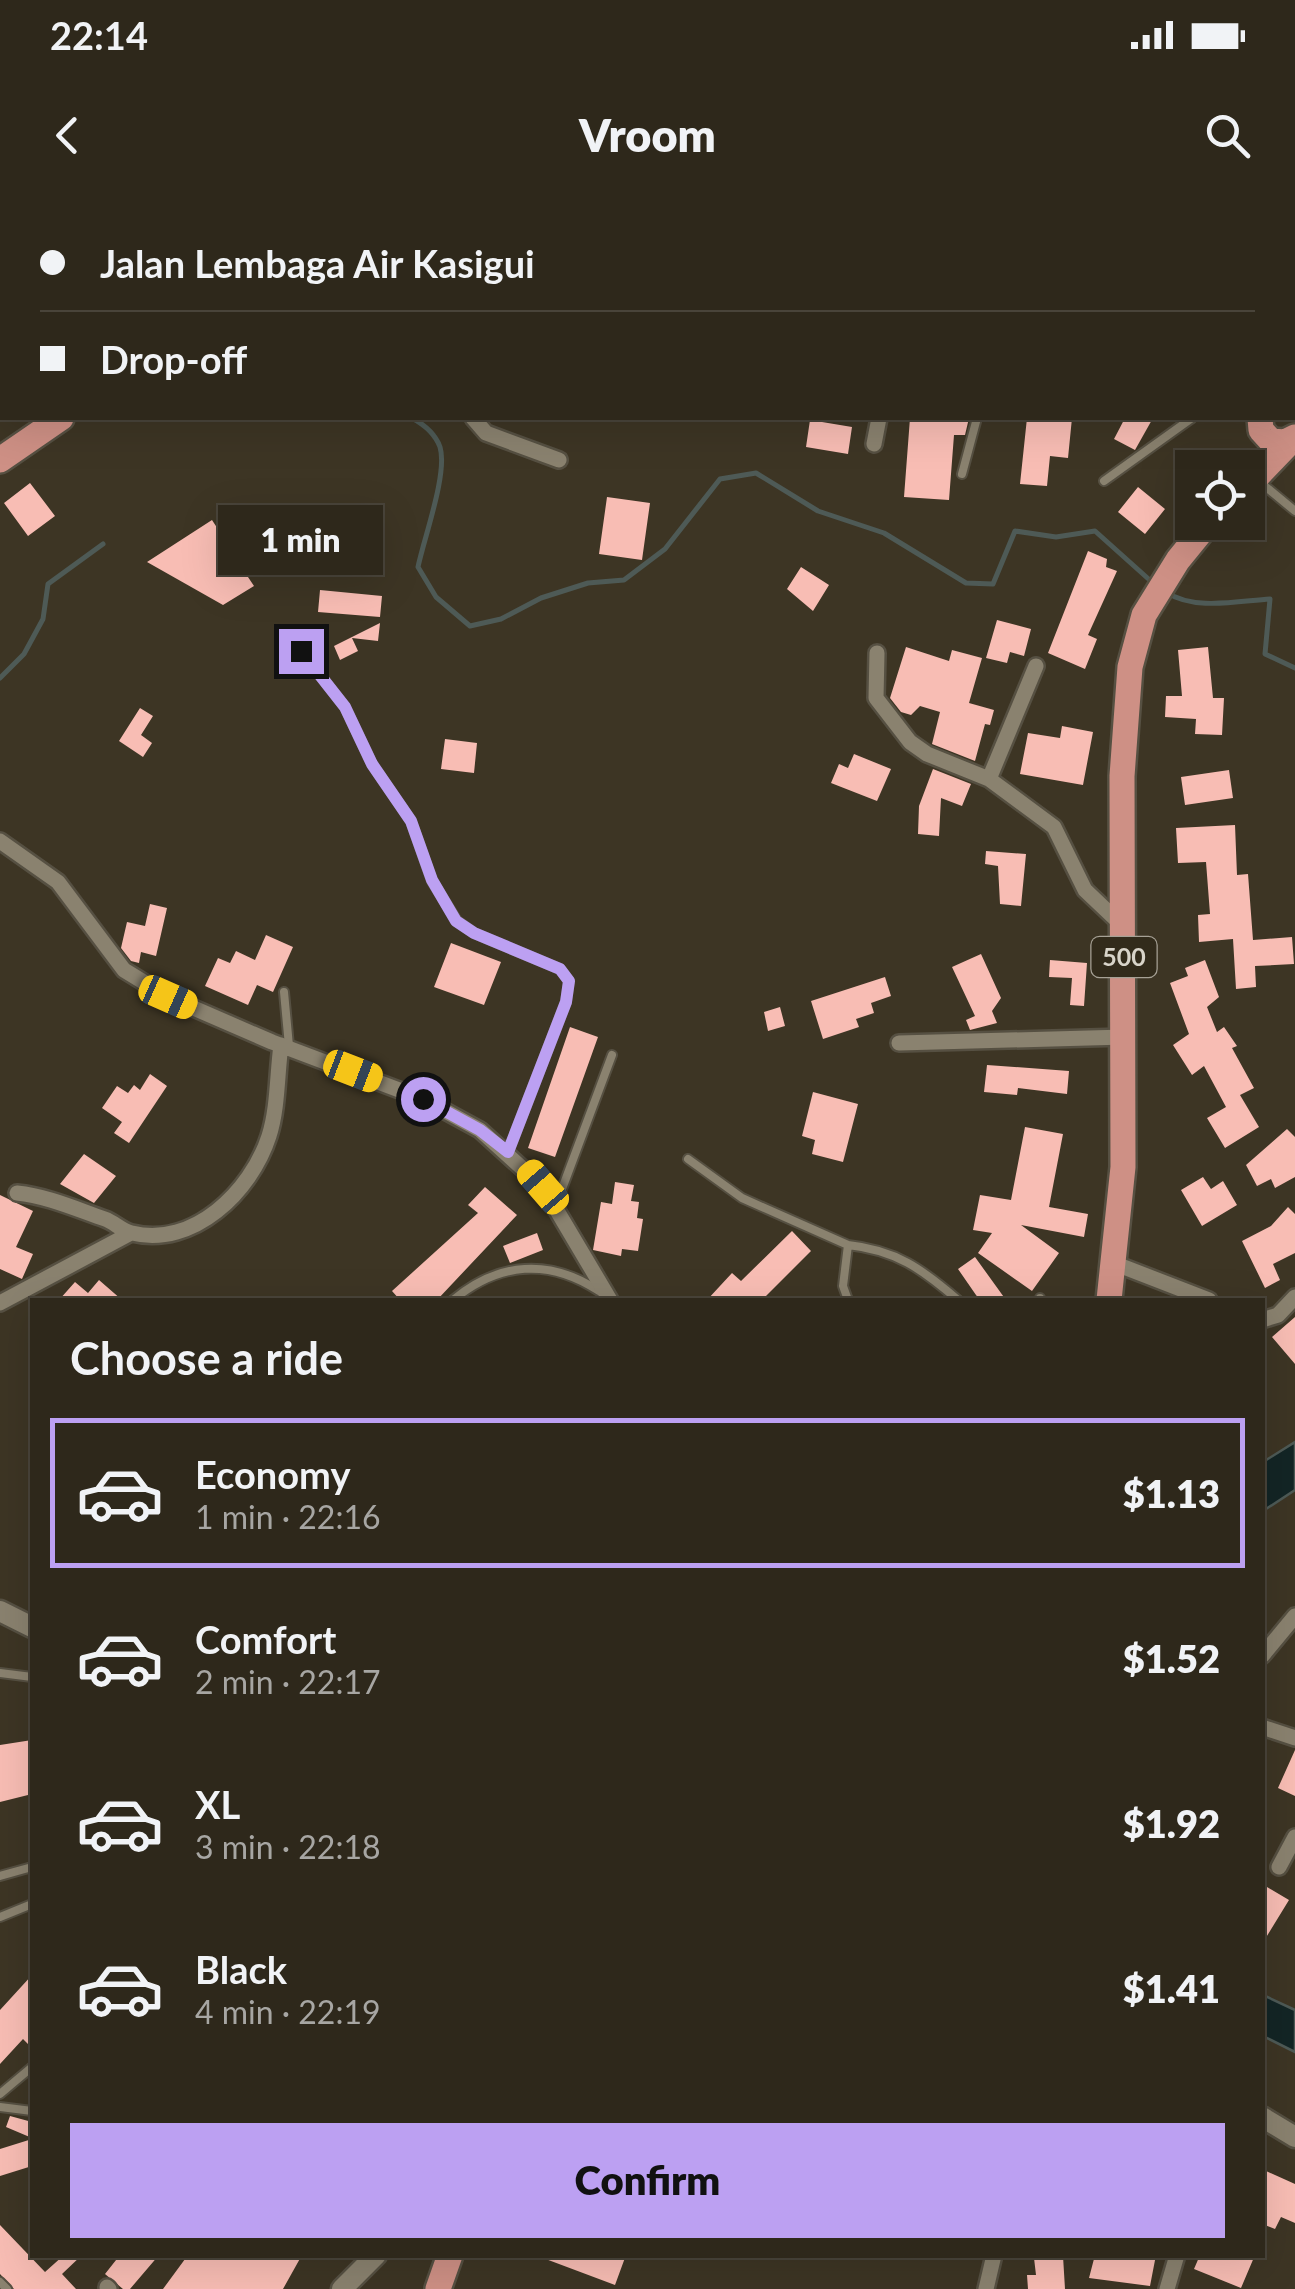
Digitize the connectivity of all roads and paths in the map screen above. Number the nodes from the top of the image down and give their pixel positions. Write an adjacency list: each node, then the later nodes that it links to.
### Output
1 (58, 420): 10 (main road)
2 (475, 420): 11 (street)
3 (879, 420): 8 (street)
4 (976, 420): 13 (lane)
5 (1189, 420): 14 (lane)
6 (1256, 425): 7 (main road); 9 (main road)
7 (1293, 438): 12 (main road)
8 (874, 444)
9 (1254, 450)
10 (0, 460)
11 (559, 460)
12 (1265, 465)
13 (962, 474)
14 (1104, 481)
15 (1265, 488): 16 (lane)
16 (1295, 511)
17 (1194, 540): 23 (main road, 500)
18 (301, 651): 29 (lane)
19 (877, 653): 21 (street)
20 (1036, 666): 21 (street)
21 (989, 779): 23 (street)
22 (0, 841): 27 (street)
23 (1124, 927): 25 (main road, 500)
24 (284, 992): 27 (lane)
25 (1124, 1037): 26 (street); 35 (main road, 500)
26 (899, 1043)
27 (285, 1046): 29 (street); 33 (street)
28 (612, 1056): 32 (lane)
29 (508, 1152): 32 (street)
30 (688, 1159): 34 (lane)
31 (17, 1193): 33 (street)
32 (556, 1205): 36 (street)
33 (130, 1233): 43 (street)
34 (848, 1244): 39 (lane); 40 (lane)
35 (1116, 1264): 41 (main road, 500); 42 (street)
36 (606, 1296): 38 (lane)
37 (1295, 1297): 44 (street)
38 (456, 1298)
39 (847, 1298)
40 (956, 1298)
41 (1109, 1298)
42 (1204, 1298)
43 (0, 1304)
44 (1265, 1319)
45 (0, 1611): 47 (street)
46 (1295, 1616): 48 (street)
47 (30, 1626)
48 (1265, 1652)
49 (0, 1673): 50 (lane)
50 (30, 1677)
51 (1265, 1727): 52 (street)
52 (1295, 1738)
53 (1295, 1837): 54 (street)
54 (1279, 1867)
55 (30, 1868): 56 (lane)
56 (0, 1876)
57 (30, 1905): 58 (lane)
58 (0, 1917)
59 (30, 2069): 60 (lane)
60 (0, 2094)
61 (0, 2107): 62 (lane)
62 (30, 2111)
63 (1265, 2121): 64 (street)
64 (1295, 2138)
65 (373, 2258): 72 (street)
66 (438, 2258): 73 (main road)
67 (449, 2258): 73 (main road)
68 (993, 2258): 74 (street)
69 (1177, 2258): 75 (street)
70 (0, 2282): 71 (lane)
71 (7, 2289)
72 (342, 2289)
73 (435, 2289)
74 (986, 2289)
75 (1167, 2289)

